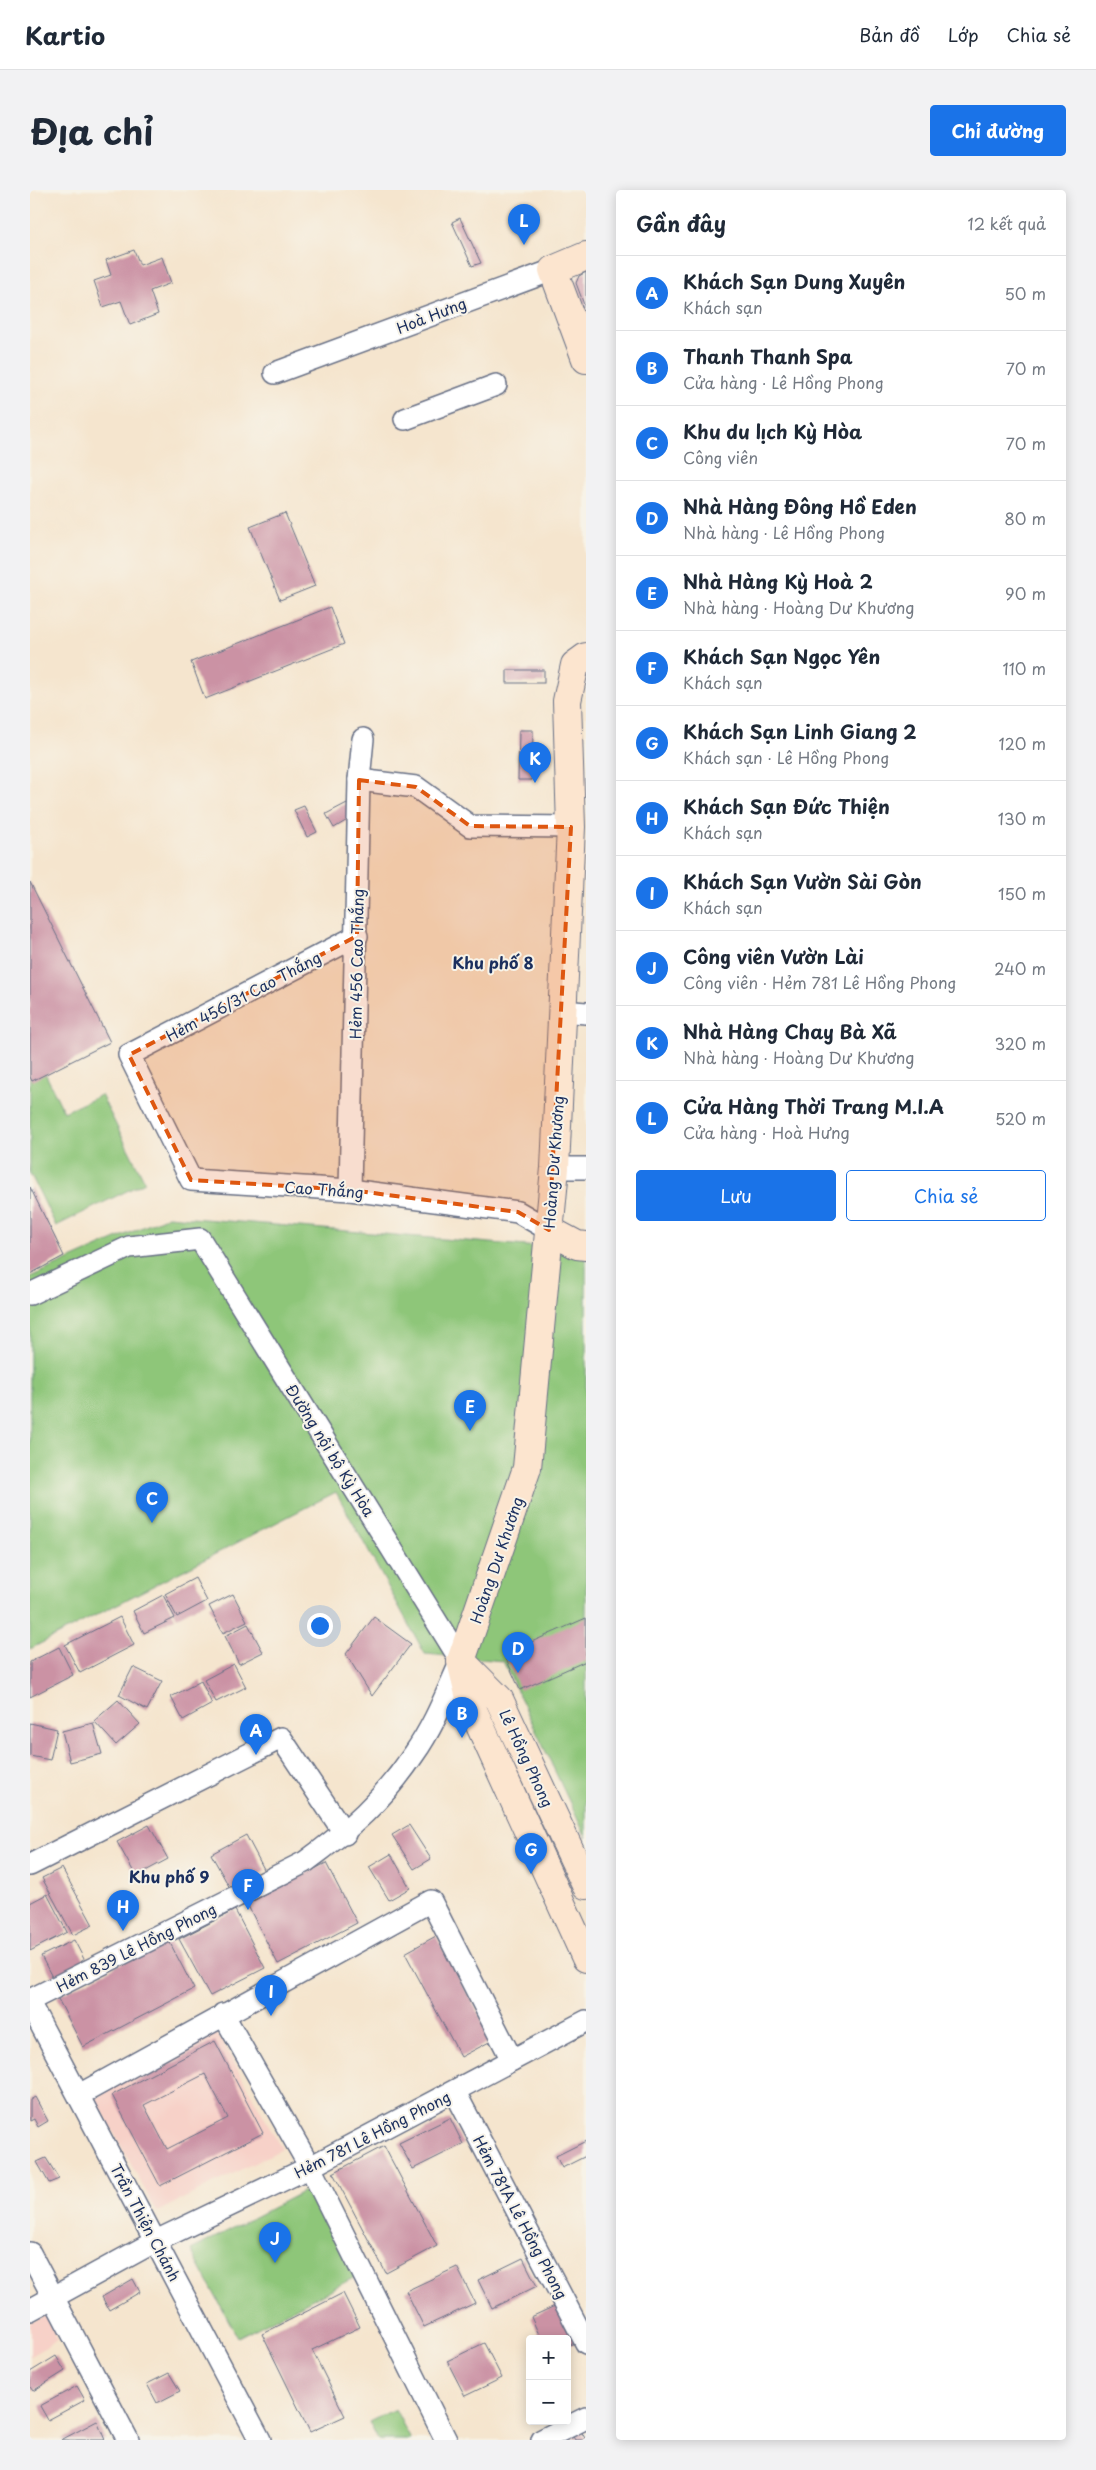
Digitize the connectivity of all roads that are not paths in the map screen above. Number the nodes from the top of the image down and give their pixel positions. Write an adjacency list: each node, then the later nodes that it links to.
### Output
1 (586, 256): 2 (street, Hoà Hưng)
2 (553, 270): 3 (street); 4 (street, Hoà Hưng)
3 (586, 359)
4 (275, 372)
5 (496, 385): 6 (street)
6 (405, 420)
7 (586, 657): 10 (street, Hoàng Dư Khương)
8 (363, 739): 9 (street, Hẻm 456 Cao Thắng)
9 (359, 780): 10 (street); 11 (street, Hẻm 456 Cao Thắng)
10 (571, 826): 12 (street, Hoàng Dư Khương)
11 (357, 936): 13 (street, Hẻm 456/31 Cao Thắng); 16 (street, Hẻm 456 Cao Thắng)
12 (574, 1012): 14 (street, Hoàng Dư Khương)
13 (129, 1056): 16 (street, Cao Thắng)
14 (555, 1168): 15 (street); 17 (street, Hoàng Dư Khương)
15 (586, 1168)
16 (350, 1190): 17 (street, Cao Thắng)
17 (549, 1230): 18 (street, Cao Thắng); 20 (street, Hoàng Dư Khương)
18 (586, 1246)
19 (30, 1294): 20 (street, Đường nội bộ Kỳ Hòa)
20 (461, 1661): 21 (street, Hẻm 839 Lê Hồng Phong); 23 (street, Lê Hồng Phong); 24 (street, Lê Hồng Phong)
21 (345, 1834): 22 (street); 25 (street, Hẻm 839 Lê Hồng Phong)
22 (30, 1865)
23 (586, 1885)
24 (586, 1958)
25 (30, 2000)
26 (30, 2004): 31 (street, Trần Thiện Chánh)
27 (223, 2014): 29 (street); 31 (street); 32 (street)
28 (586, 2021): 29 (street, Hẻm 781 Lê Hồng Phong)
29 (512, 2060): 30 (street, Hẻm 781 Lê Hồng Phong)
30 (455, 2092): 32 (street, Hẻm 781 Lê Hồng Phong); 37 (street, Hẻm 781A Lê Hồng Phong)
31 (79, 2094): 33 (street, Trần Thiện Chánh)
32 (310, 2167): 33 (street, Hẻm 781 Lê Hồng Phong); 41 (street)
33 (156, 2241): 35 (street, Hẻm 781 Lê Hồng Phong); 40 (street, Trần Thiện Chánh)
34 (30, 2253): 35 (street)
35 (53, 2298): 36 (street, Hẻm 781 Lê Hồng Phong); 39 (street)
36 (30, 2310)
37 (586, 2342)
38 (586, 2418): 42 (street)
39 (128, 2440)
40 (260, 2440)
41 (446, 2440)
42 (542, 2440)

